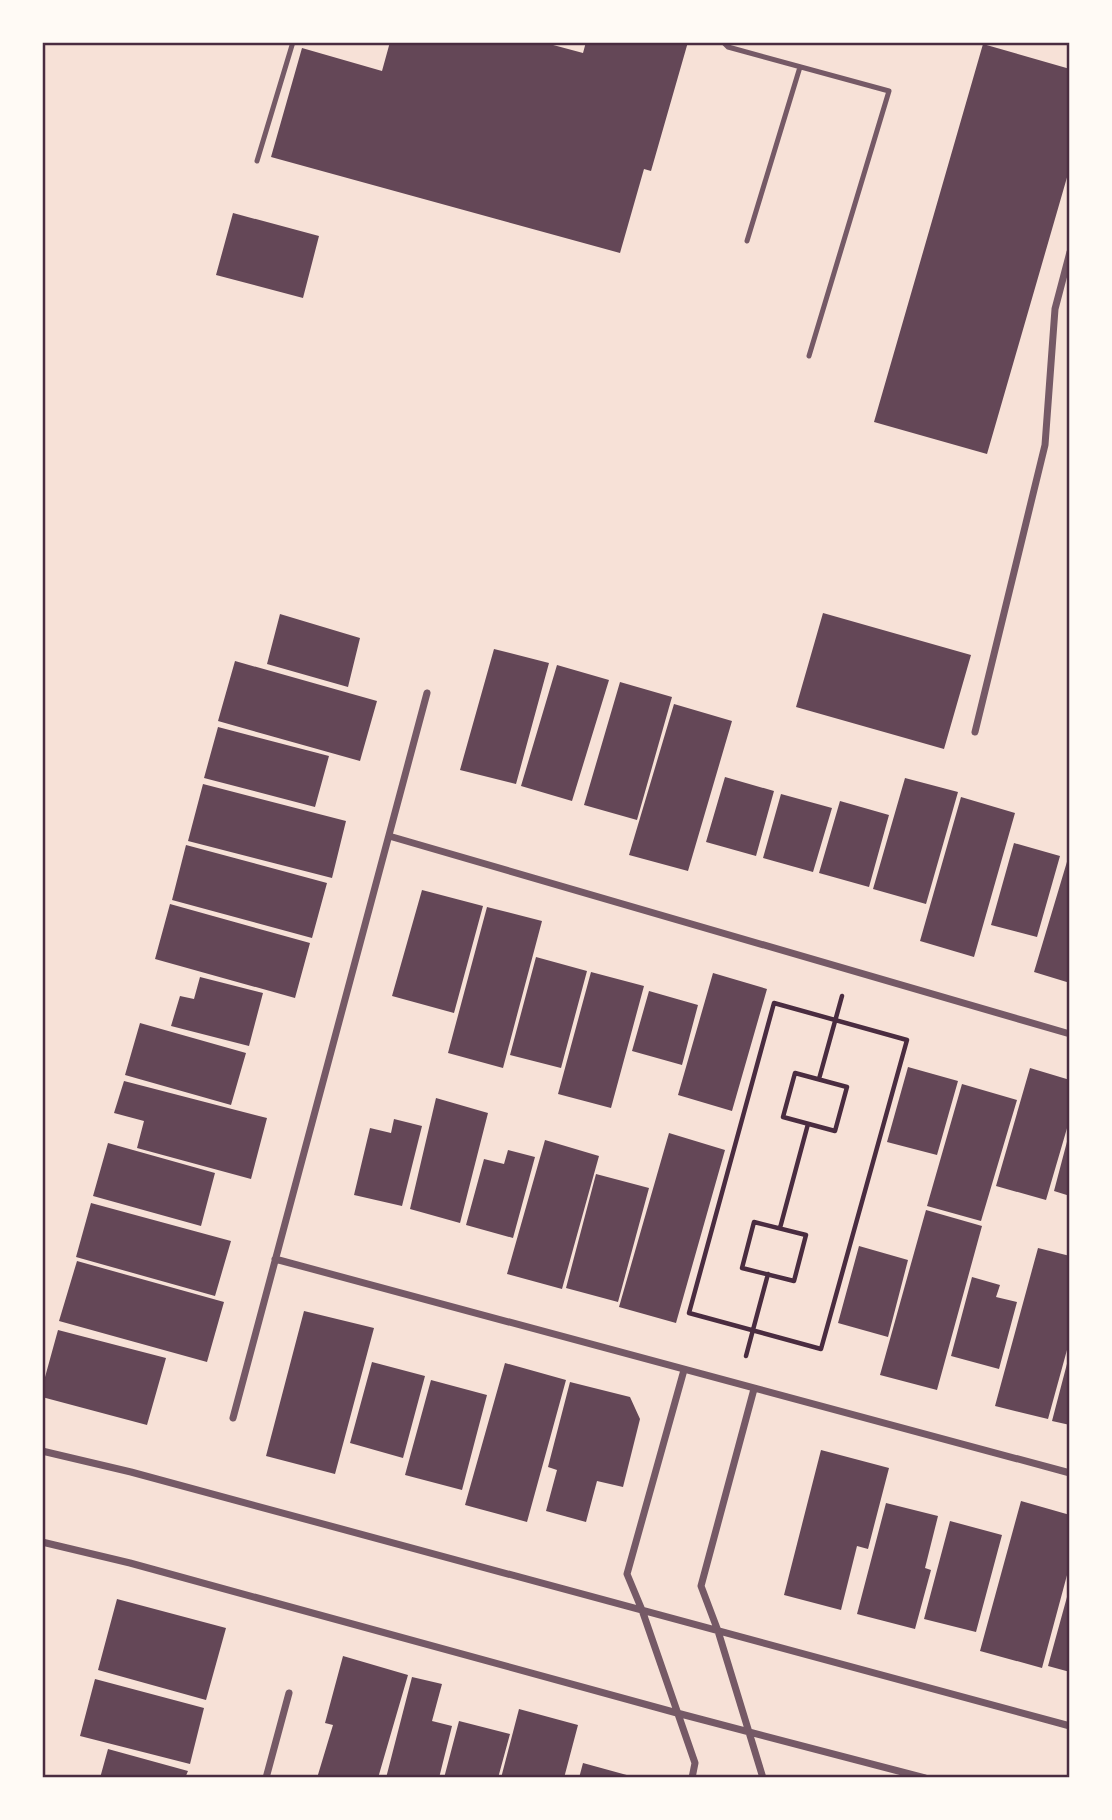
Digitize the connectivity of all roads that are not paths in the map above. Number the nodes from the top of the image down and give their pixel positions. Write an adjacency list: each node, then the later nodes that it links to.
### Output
1 (293, 42): 4 (lane)
2 (723, 42): 3 (lane)
3 (800, 66): 5 (lane); 7 (lane)
4 (257, 161)
5 (747, 241)
6 (1070, 252): 9 (street)
7 (809, 356)
8 (427, 693): 10 (street)
9 (975, 732)
10 (388, 836): 11 (street); 12 (street)
11 (1070, 1034)
12 (275, 1259): 13 (street); 15 (street)
13 (684, 1370): 14 (street); 19 (street)
14 (754, 1389): 17 (street); 20 (street)
15 (233, 1418)
16 (42, 1451): 19 (street)
17 (1070, 1473)
18 (42, 1542): 22 (street)
19 (642, 1610): 20 (street); 22 (street)
20 (718, 1630): 23 (street); 24 (street)
21 (289, 1693): 25 (street)
22 (677, 1713): 24 (street); 26 (street)
23 (1070, 1726)
24 (748, 1730): 27 (street); 28 (street)
25 (266, 1778)
26 (692, 1778)
27 (763, 1778)
28 (925, 1778)

